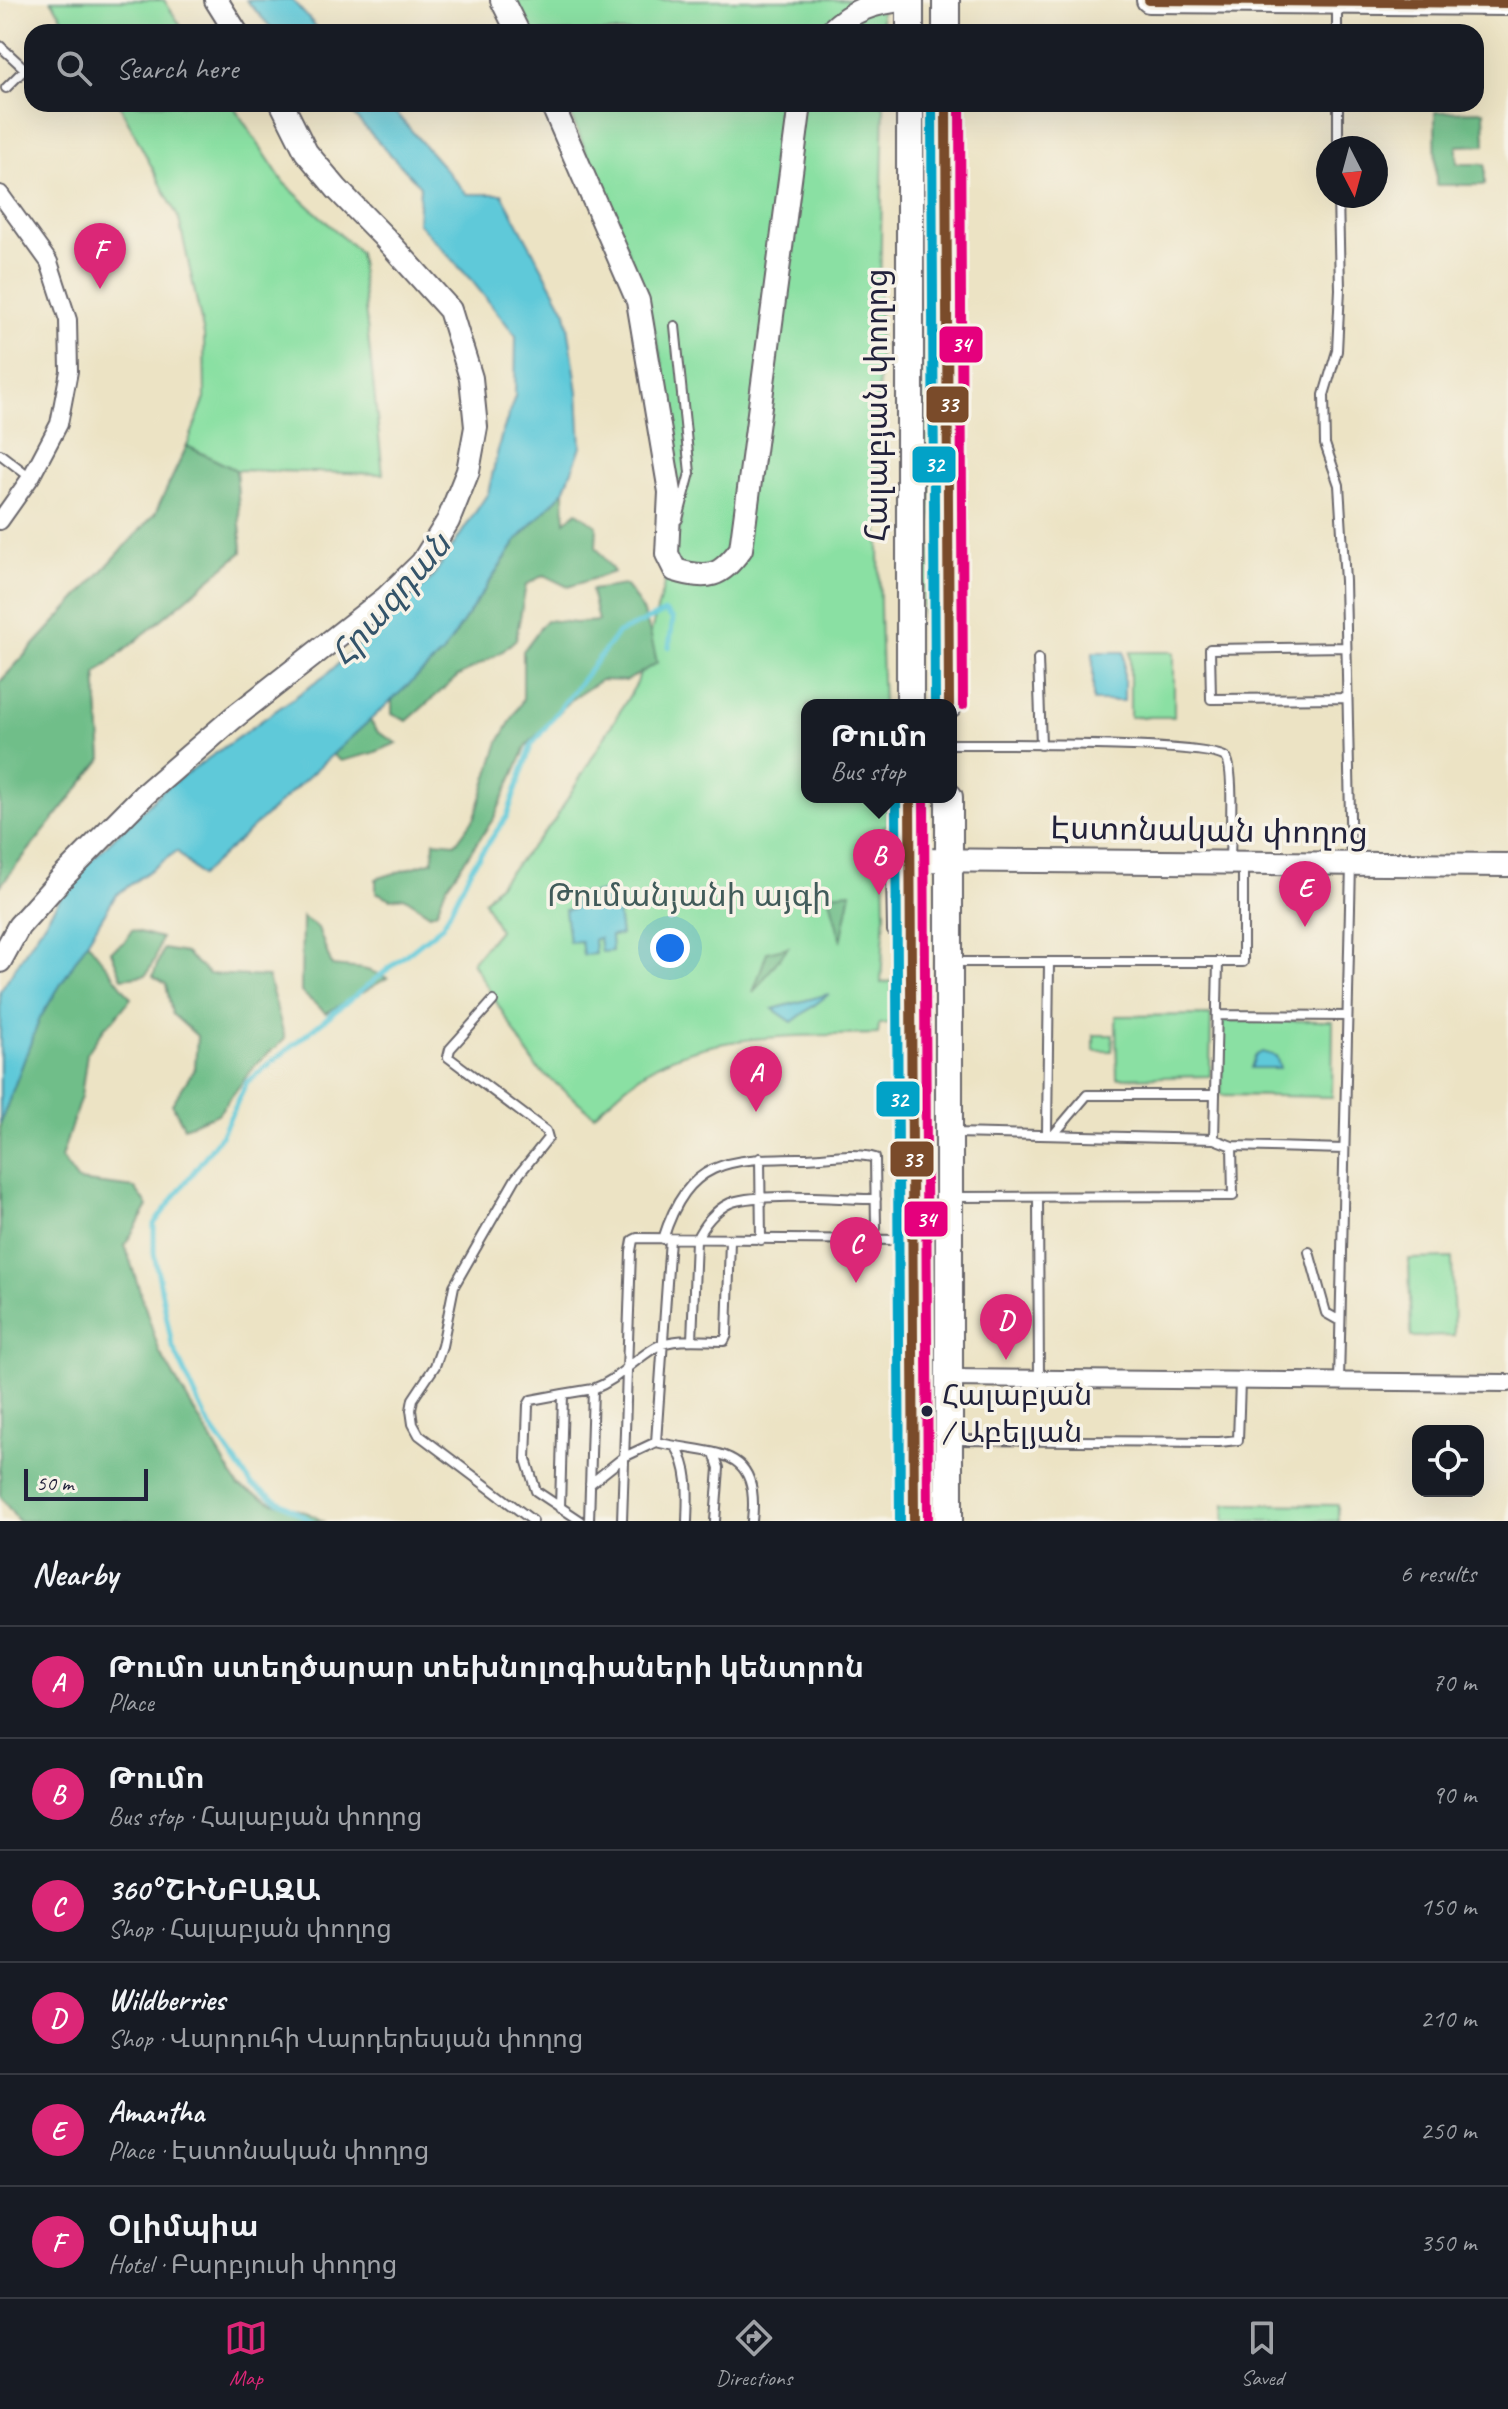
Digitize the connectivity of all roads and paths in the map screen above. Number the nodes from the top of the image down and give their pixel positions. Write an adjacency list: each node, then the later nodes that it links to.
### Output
1 (216, 0): 9 (street)
2 (502, 0): 10 (street)
3 (908, 0): 11 (street); 12 (main road)
4 (946, 0): 13 (main road)
5 (1149, 0): 7 (main road)
6 (1411, 1): 7 (main road); 8 (main road)
7 (1337, 2): 14 (lane)
8 (1508, 3)
9 (231, 24)
10 (514, 24)
11 (839, 24)
12 (910, 24)
13 (946, 24)
14 (1337, 24)
15 (0, 46): 16 (lane)
16 (24, 68)
17 (24, 70): 18 (lane)
18 (6, 88)
19 (286, 112): 47 (street)
20 (555, 112): 32 (street)
21 (799, 112): 32 (street)
22 (910, 112): 36 (main road, Հալաբյան փողոց)
23 (946, 112): 37 (main road)
24 (1338, 112): 25 (lane)
25 (1338, 136)
26 (2, 200): 30 (street)
27 (1338, 208): 33 (lane)
28 (675, 326): 32 (lane)
29 (0, 454): 30 (lane)
30 (31, 477): 31 (street)
31 (0, 521)
32 (667, 554)
33 (1346, 647): 35 (lane); 35 (lane)
34 (1038, 659): 39 (lane)
35 (1347, 698): 45 (lane)
36 (910, 699)
37 (949, 699)
38 (957, 744): 39 (lane)
39 (1041, 745): 44 (lane)
40 (910, 803): 43 (main road)
41 (949, 803): 42 (main road)
42 (949, 858): 43 (street, Էստոնական փողոց); 44 (street, Էստոնական փողոց); 48 (main road)
43 (910, 860): 70 (main road)
44 (1237, 862): 45 (street, Էստոնական փողոց); 50 (lane)
45 (1351, 864): 46 (street, Էստոնական փողոց); 53 (lane)
46 (1508, 865)
47 (0, 961)
48 (949, 962): 49 (lane); 55 (main road)
49 (1049, 962): 50 (lane); 56 (lane)
50 (1218, 962): 52 (lane)
51 (493, 1001): 90 (lane)
52 (1217, 1015): 53 (lane); 54 (lane)
53 (1347, 1016): 59 (lane)
54 (1215, 1095): 56 (lane); 57 (lane)
55 (948, 1133): 56 (lane); 61 (main road)
56 (1051, 1133): 57 (lane)
57 (1214, 1139): 58 (lane)
58 (1232, 1146): 59 (lane); 62 (lane)
59 (1344, 1149): 72 (lane)
60 (760, 1158): 63 (lane); 64 (lane); 66 (lane)
61 (948, 1197): 62 (lane); 76 (main road)
62 (1038, 1197): 77 (lane)
63 (761, 1198): 64 (lane); 67 (lane); 69 (lane)
64 (876, 1199): 65 (lane)
65 (876, 1228)
66 (666, 1239): 67 (lane); 74 (lane); 75 (lane)
67 (696, 1240): 68 (lane); 73 (lane)
68 (730, 1240): 69 (lane); 73 (lane)
69 (761, 1240): 70 (lane)
70 (913, 1240): 97 (main road)
71 (1309, 1252): 72 (lane)
72 (1340, 1321): 79 (lane)
73 (692, 1340): 74 (lane)
74 (663, 1345): 75 (lane); 84 (lane)
75 (627, 1370): 81 (lane); 87 (lane)
76 (948, 1378): 77 (street); 83 (main road)
77 (1039, 1379): 78 (street)
78 (1240, 1381): 79 (street); 83 (lane)
79 (1339, 1381): 80 (street)
80 (1508, 1383)
81 (593, 1389): 82 (lane); 88 (lane)
82 (563, 1394): 89 (lane); 89 (lane)
83 (948, 1440): 98 (main road)
84 (656, 1442): 85 (lane); 87 (lane)
85 (676, 1447): 86 (lane); 94 (lane)
86 (714, 1453): 95 (lane); 96 (lane)
87 (624, 1457): 88 (lane); 93 (lane)
88 (590, 1484): 92 (lane)
89 (560, 1508): 91 (lane)
90 (533, 1521)
91 (581, 1521)
92 (589, 1521)
93 (622, 1521)
94 (687, 1521)
95 (715, 1521)
96 (752, 1521)
97 (914, 1521)
98 (949, 1521)

